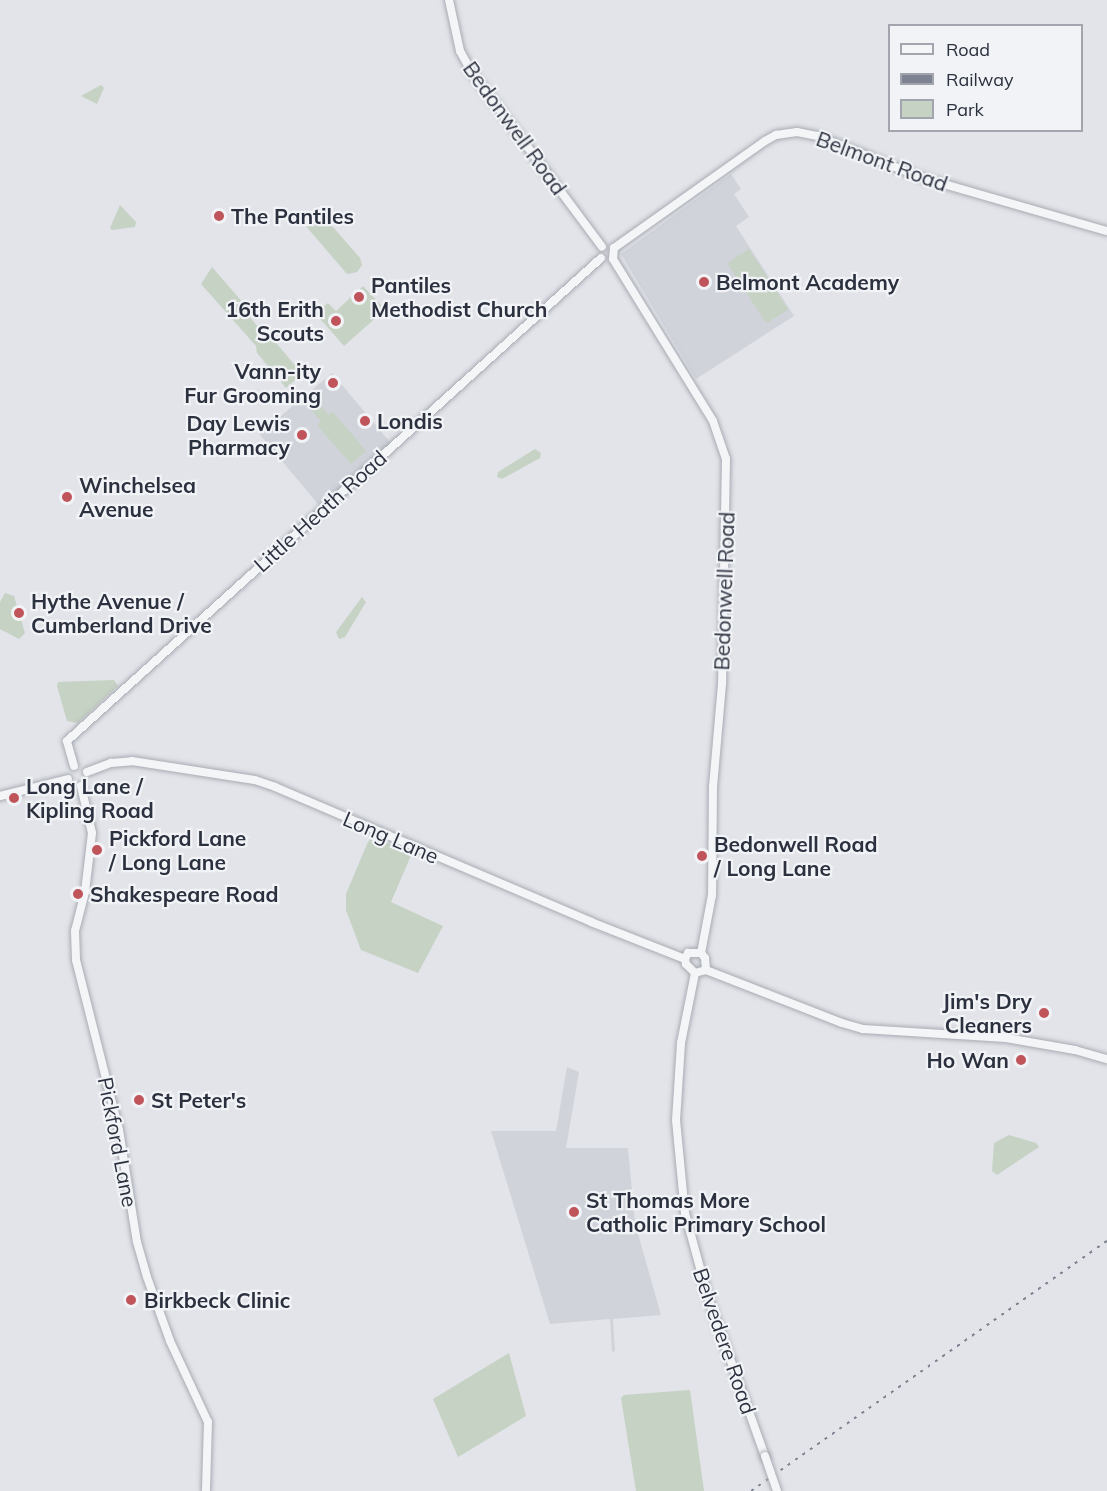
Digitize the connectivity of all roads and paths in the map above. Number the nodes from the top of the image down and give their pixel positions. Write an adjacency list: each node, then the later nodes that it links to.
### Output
1 (449, 0): 3 (street, Bedonwell Road)
2 (1107, 231): 4 (street, Belmont Road)
3 (602, 247): 4 (street); 5 (street)
4 (614, 248): 6 (street)
5 (601, 258): 6 (street); 7 (street, Little Heath Road)
6 (613, 259): 12 (street, Bedonwell Road)
7 (74, 766): 8 (street); 9 (street)
8 (87, 772): 10 (street); 13 (street, Long Lane)
9 (68, 780): 10 (street); 11 (street)
10 (81, 786): 17 (street, Pickford Lane)
11 (0, 796)
12 (701, 953): 13 (street); 14 (street)
13 (685, 959): 15 (street)
14 (706, 969): 15 (street); 16 (street)
15 (695, 973): 18 (street, Belvedere Road, bridge)
16 (1107, 1059)
17 (206, 1491)
18 (777, 1491)

